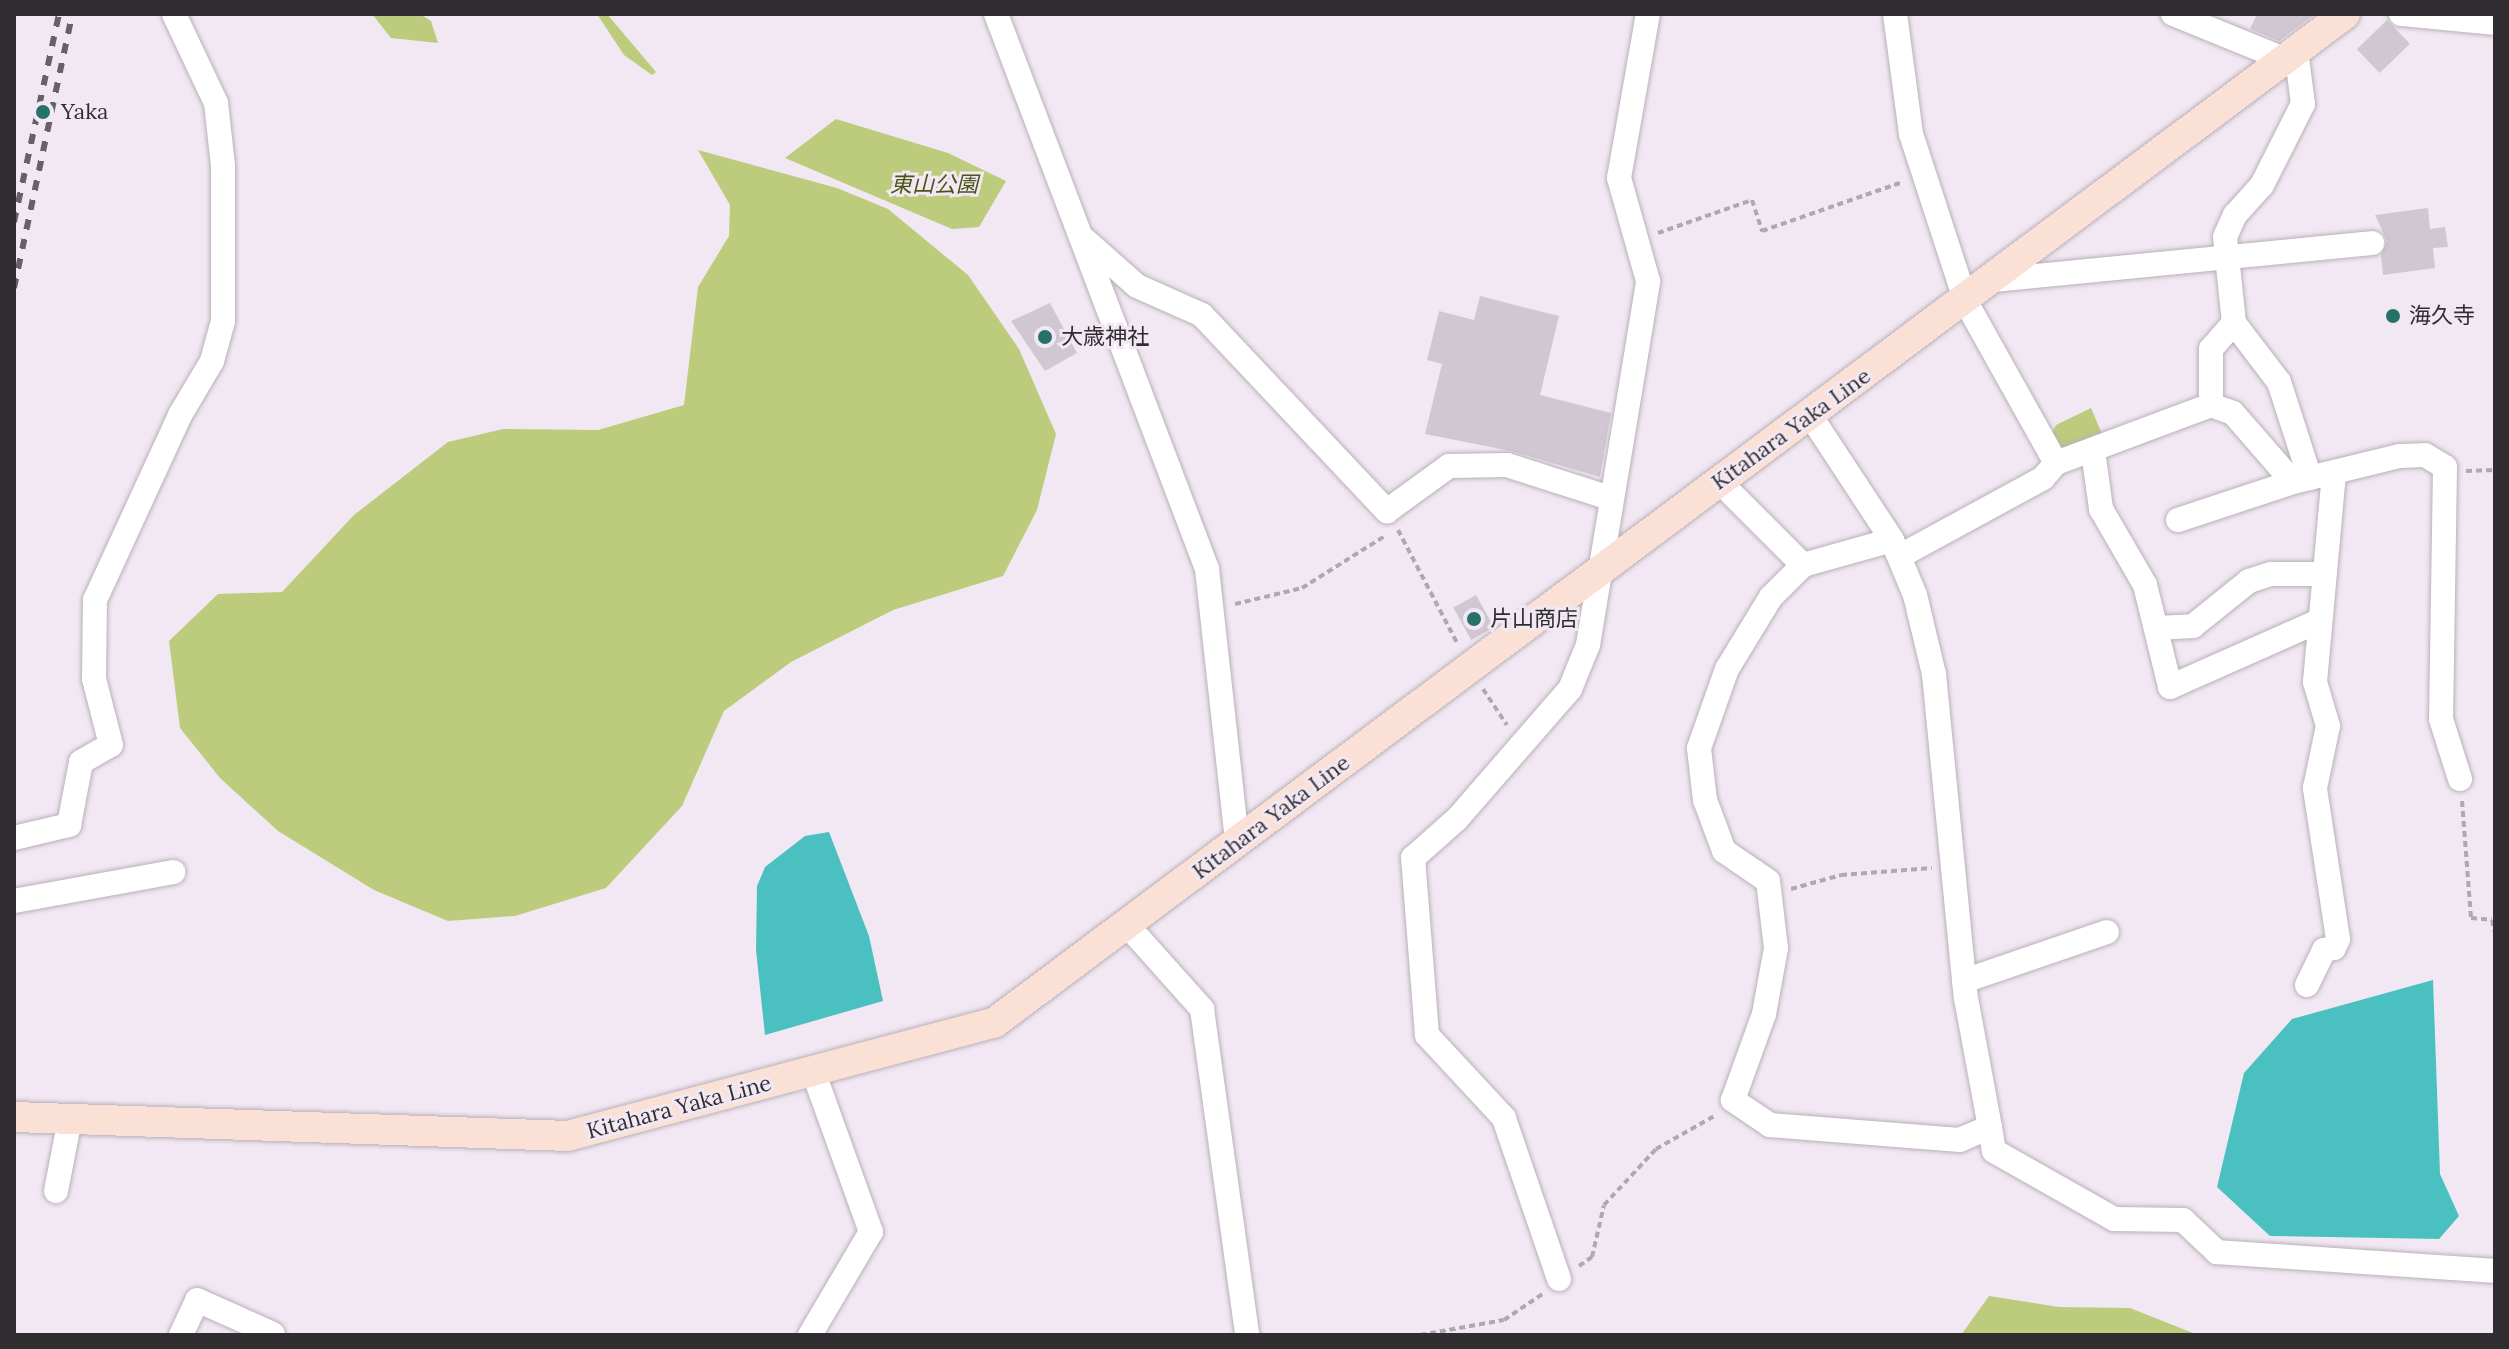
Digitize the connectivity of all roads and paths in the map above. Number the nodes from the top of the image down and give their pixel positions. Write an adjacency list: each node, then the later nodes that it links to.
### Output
1 (174, 14): 37 (street)
2 (996, 14): 11 (street)
3 (1648, 14): 12 (street)
4 (1895, 14): 10 (street)
5 (2173, 14): 9 (street)
6 (2345, 14): 9 (main road, Kitahara Yaka Line)
7 (2401, 14): 8 (street)
8 (2495, 23)
9 (2290, 54): 14 (street); 15 (main road, Kitahara Yaka Line)
10 (1925, 174): 12 (path); 16 (street)
11 (1083, 239): 25 (street); 31 (street)
12 (1636, 240): 24 (street)
13 (2372, 243): 14 (street)
14 (2228, 258): 15 (street); 17 (street)
15 (1995, 280): 16 (main road, Kitahara Yaka Line)
16 (1966, 302): 19 (main road, Kitahara Yaka Line); 21 (street)
17 (2234, 323): 18 (street); 22 (street)
18 (2211, 405): 20 (street); 22 (street)
19 (1810, 415): 23 (main road, Kitahara Yaka Line); 27 (street)
20 (2093, 451): 21 (street); 33 (street)
21 (2056, 463): 27 (street)
22 (2312, 478): 26 (street); 30 (street); 36 (street)
23 (1719, 481): 28 (street); 29 (main road, Kitahara Yaka Line)
24 (1610, 498): 25 (street); 29 (street)
25 (1392, 519): 31 (path); 34 (path)
26 (2178, 520)
27 (1897, 548): 28 (street); 39 (street)
28 (1803, 565): 41 (street)
29 (1600, 569): 34 (main road, Kitahara Yaka Line); 35 (street)
30 (2321, 574): 32 (street); 33 (street)
31 (1212, 610): 38 (street)
32 (2317, 622): 33 (street); 47 (street)
33 (2157, 628)
34 (1471, 670): 35 (path); 38 (main road, Kitahara Yaka Line)
35 (1521, 745): 55 (street)
36 (2460, 779): 45 (path)
37 (14, 838)
38 (1237, 841): 43 (main road, Kitahara Yaka Line)
39 (1956, 865): 41 (path); 46 (street)
40 (173, 872): 42 (street)
41 (1770, 895): 49 (street)
42 (14, 901)
43 (1127, 925): 48 (main road, Kitahara Yaka Line); 59 (street)
44 (2107, 932): 46 (street)
45 (2495, 933)
46 (1964, 981): 52 (street)
47 (2307, 985)
48 (813, 1071): 51 (main road, Kitahara Yaka Line); 58 (street)
49 (1733, 1100): 52 (street); 55 (path)
50 (14, 1117): 51 (main road, Kitahara Yaka Line)
51 (70, 1119): 53 (street)
52 (1990, 1127): 54 (street)
53 (56, 1191)
54 (2495, 1271)
55 (1559, 1279): 60 (path)
56 (273, 1334): 57 (street)
57 (181, 1335)
58 (810, 1335)
59 (1247, 1335)
60 (1420, 1335)

